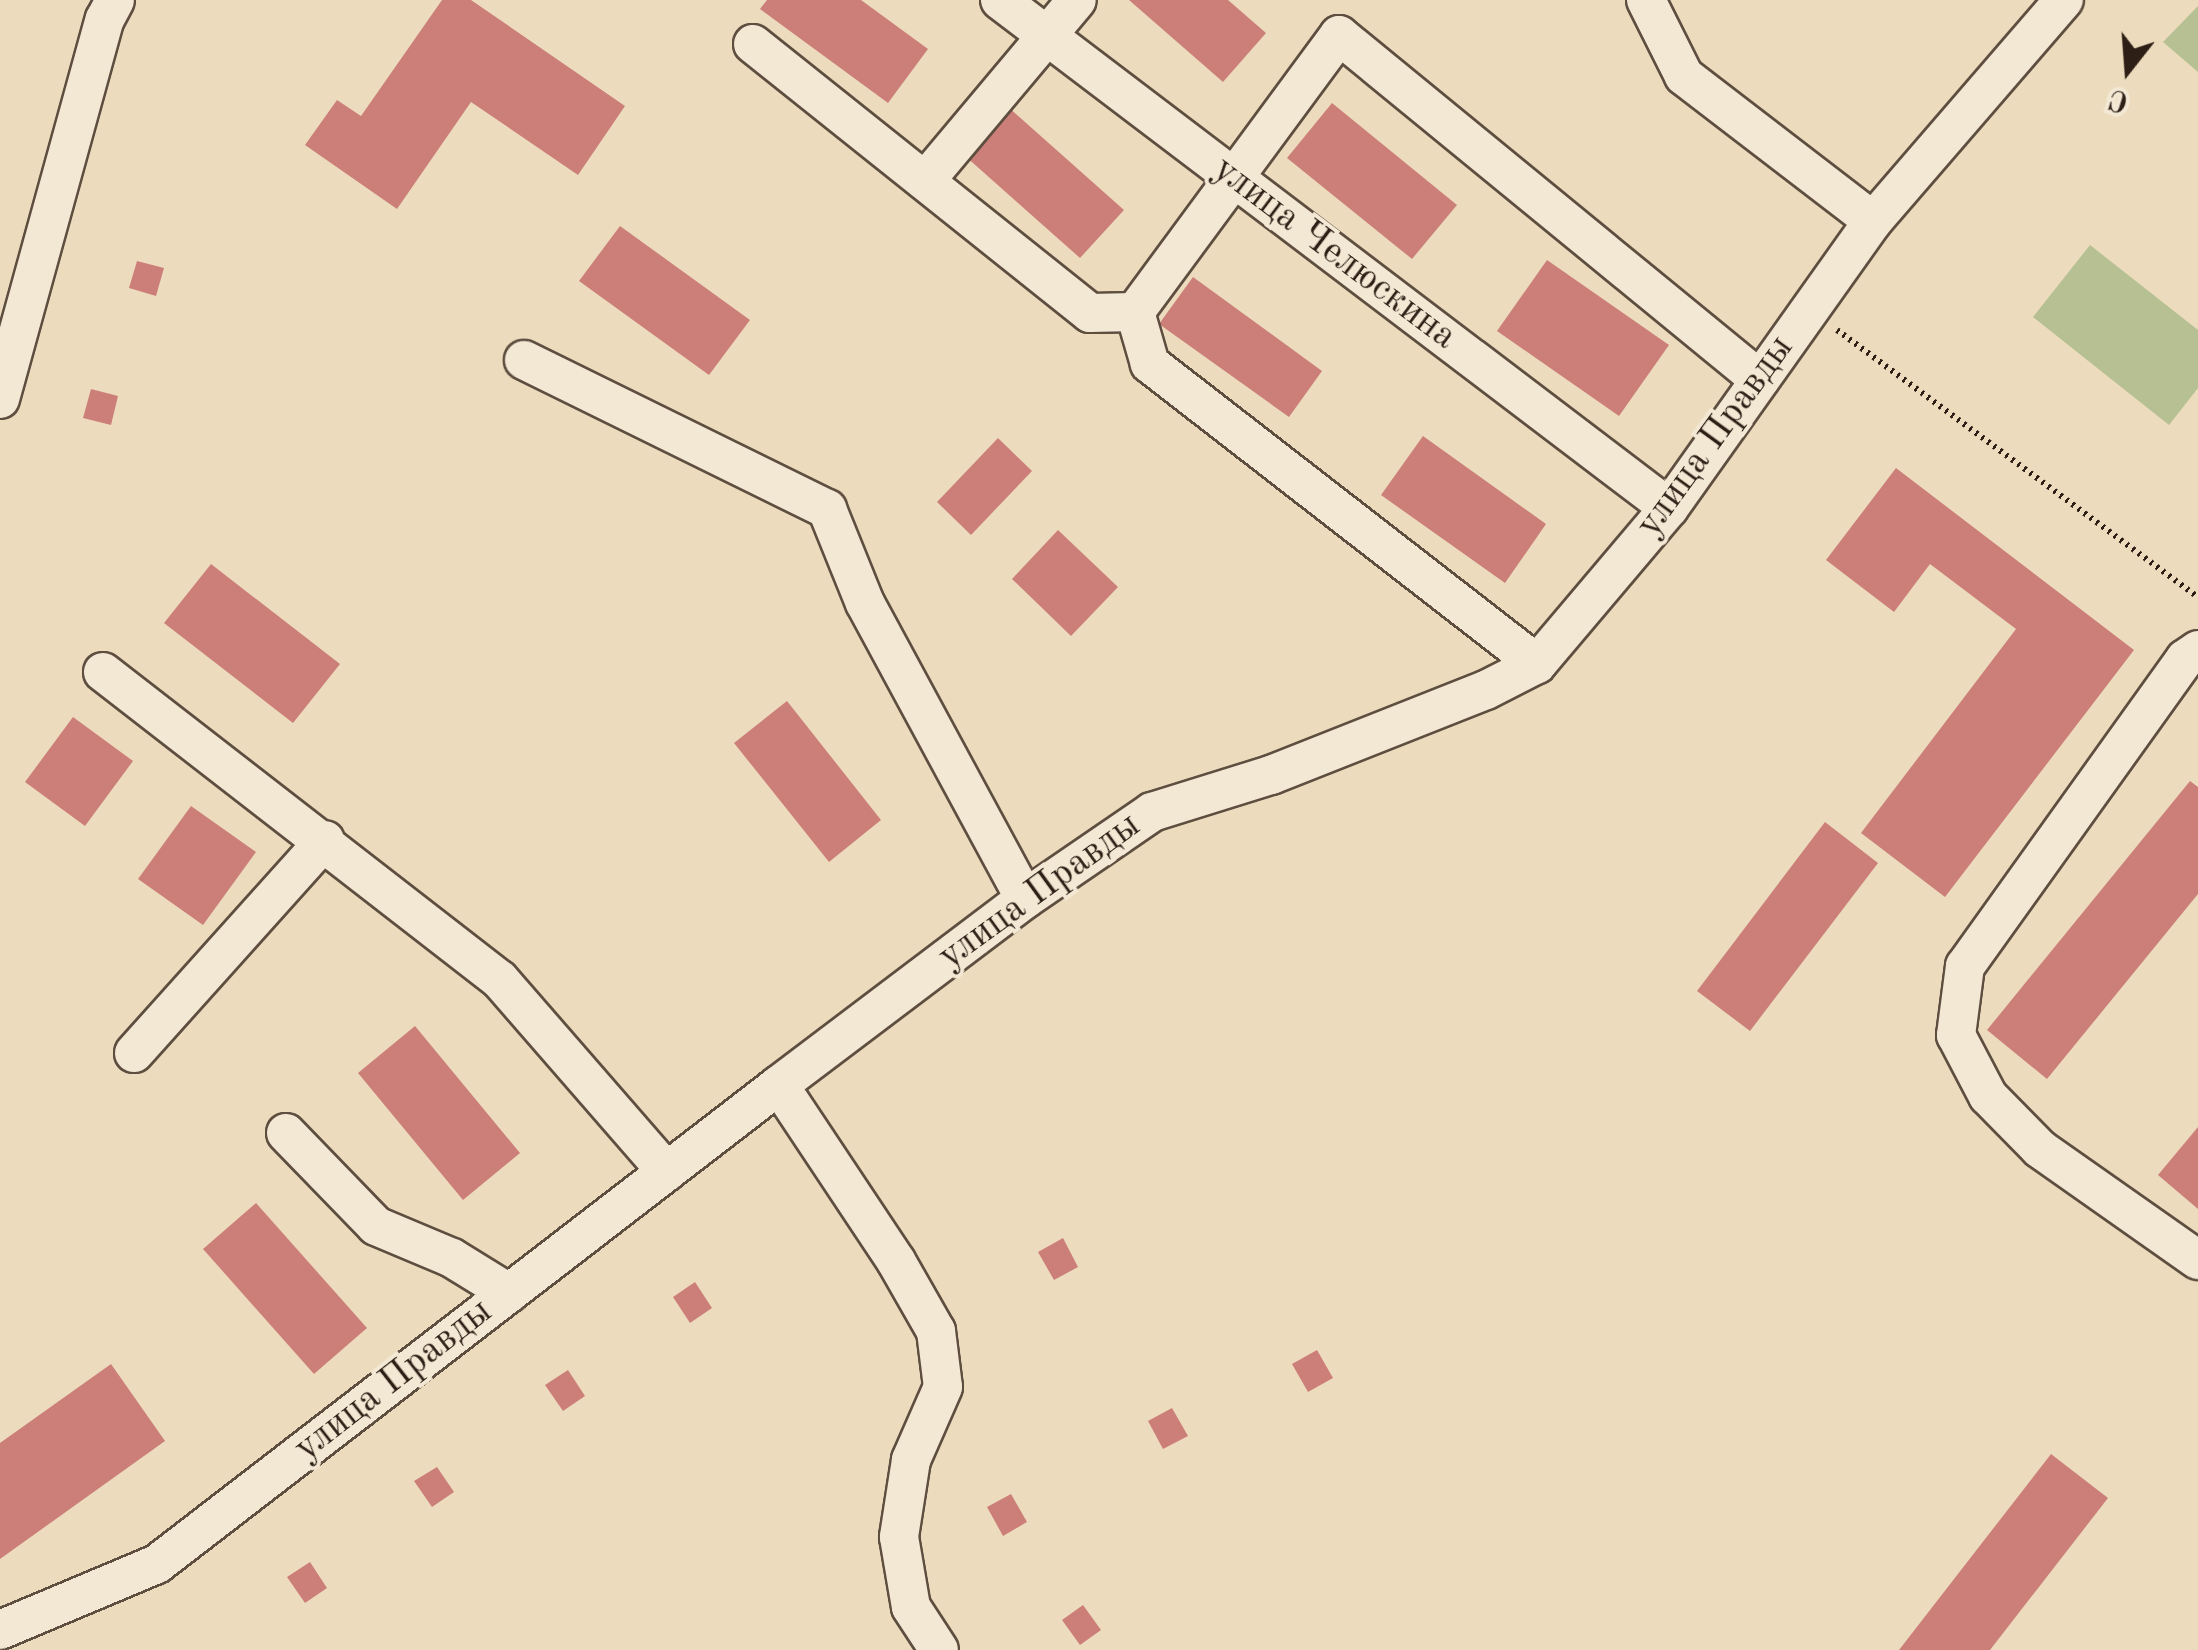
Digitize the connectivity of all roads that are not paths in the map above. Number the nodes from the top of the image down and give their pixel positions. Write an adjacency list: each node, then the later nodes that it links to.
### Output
1 (116, 0): 14 (street)
2 (1000, 0): 6 (street, улица Челюскина)
3 (1077, 0): 6 (street)
4 (1646, 0): 10 (street)
5 (2064, 0): 10 (street, улица Правды)
6 (1048, 37): 8 (street, улица Челюскина); 9 (street)
7 (753, 44): 9 (street)
8 (1231, 176): 11 (street); 13 (street); 15 (street, улица Челюскина)
9 (925, 181): 11 (street)
10 (1872, 221): 13 (street, улица Правды)
11 (1135, 312): 17 (street)
12 (524, 360): 20 (street)
13 (1760, 380): 15 (street, улица Правды)
14 (0, 398)
15 (1669, 508): 17 (street, улица Правды)
16 (2198, 650): 25 (street)
17 (1537, 664): 20 (street, улица Правды)
18 (103, 672): 19 (street)
19 (325, 840): 21 (street); 24 (street)
20 (1025, 899): 22 (street, улица Правды)
21 (134, 1054)
22 (779, 1084): 24 (street, улица Правды); 28 (street)
23 (286, 1134): 26 (street)
24 (666, 1172): 26 (street, улица Правды)
25 (2198, 1260)
26 (508, 1293): 27 (street, улица Правды)
27 (0, 1630)
28 (939, 1650)

